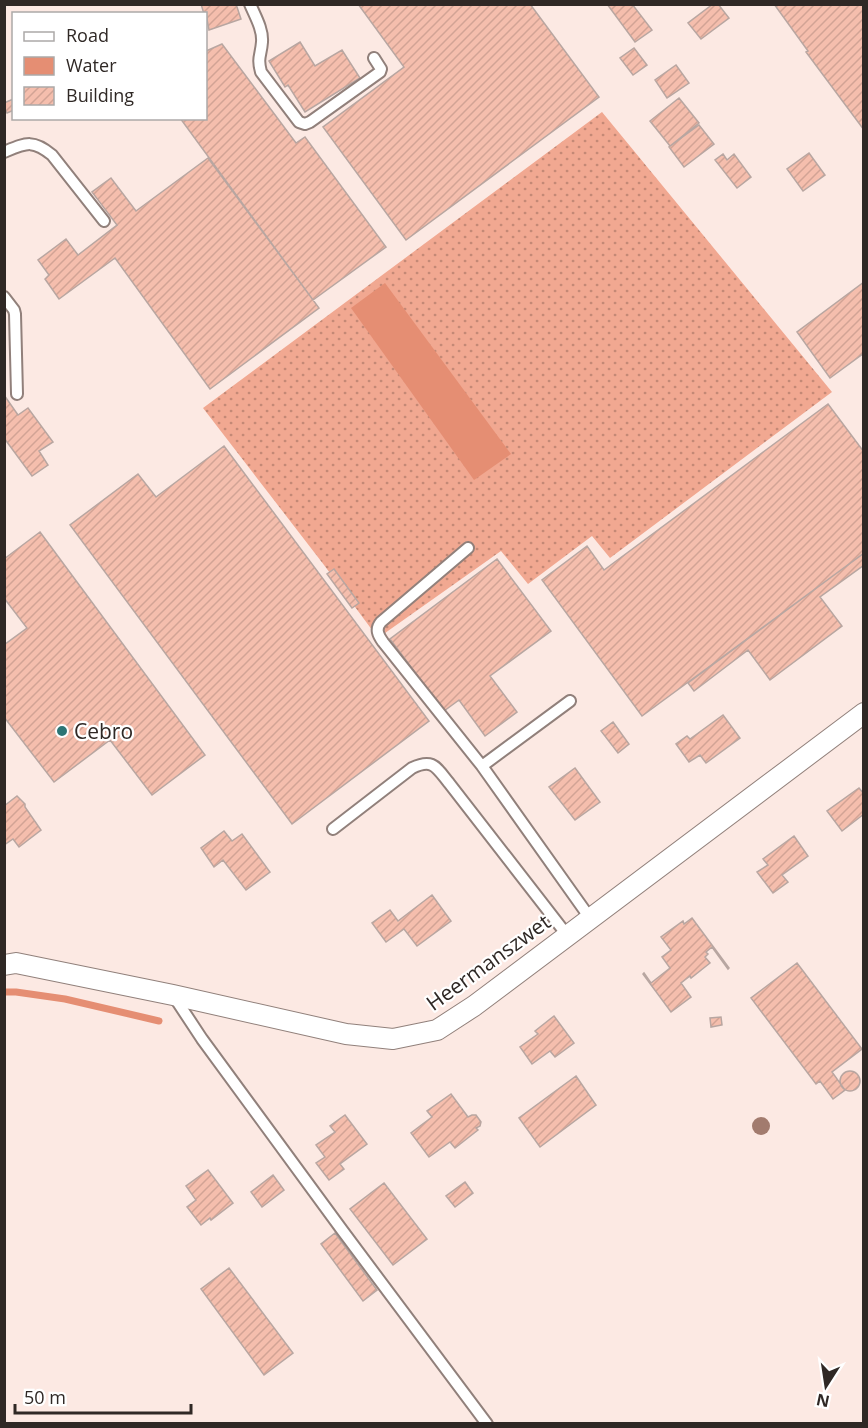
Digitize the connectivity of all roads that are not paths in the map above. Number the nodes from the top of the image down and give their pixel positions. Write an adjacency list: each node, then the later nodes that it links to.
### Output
1 (250, 4): 2 (lane)
2 (374, 58)
3 (4, 152): 4 (lane)
4 (104, 221)
5 (4, 297): 6 (lane)
6 (17, 394)
7 (468, 548): 10 (lane)
8 (570, 701): 10 (lane)
9 (864, 713): 12 (street, Heermanszwet)
10 (482, 766): 12 (lane)
11 (333, 829): 13 (lane)
12 (590, 918): 13 (street, Heermanszwet)
13 (567, 935): 15 (street, Heermanszwet)
14 (4, 964): 15 (street, Heermanszwet)
15 (173, 995): 16 (lane)
16 (487, 1424)

